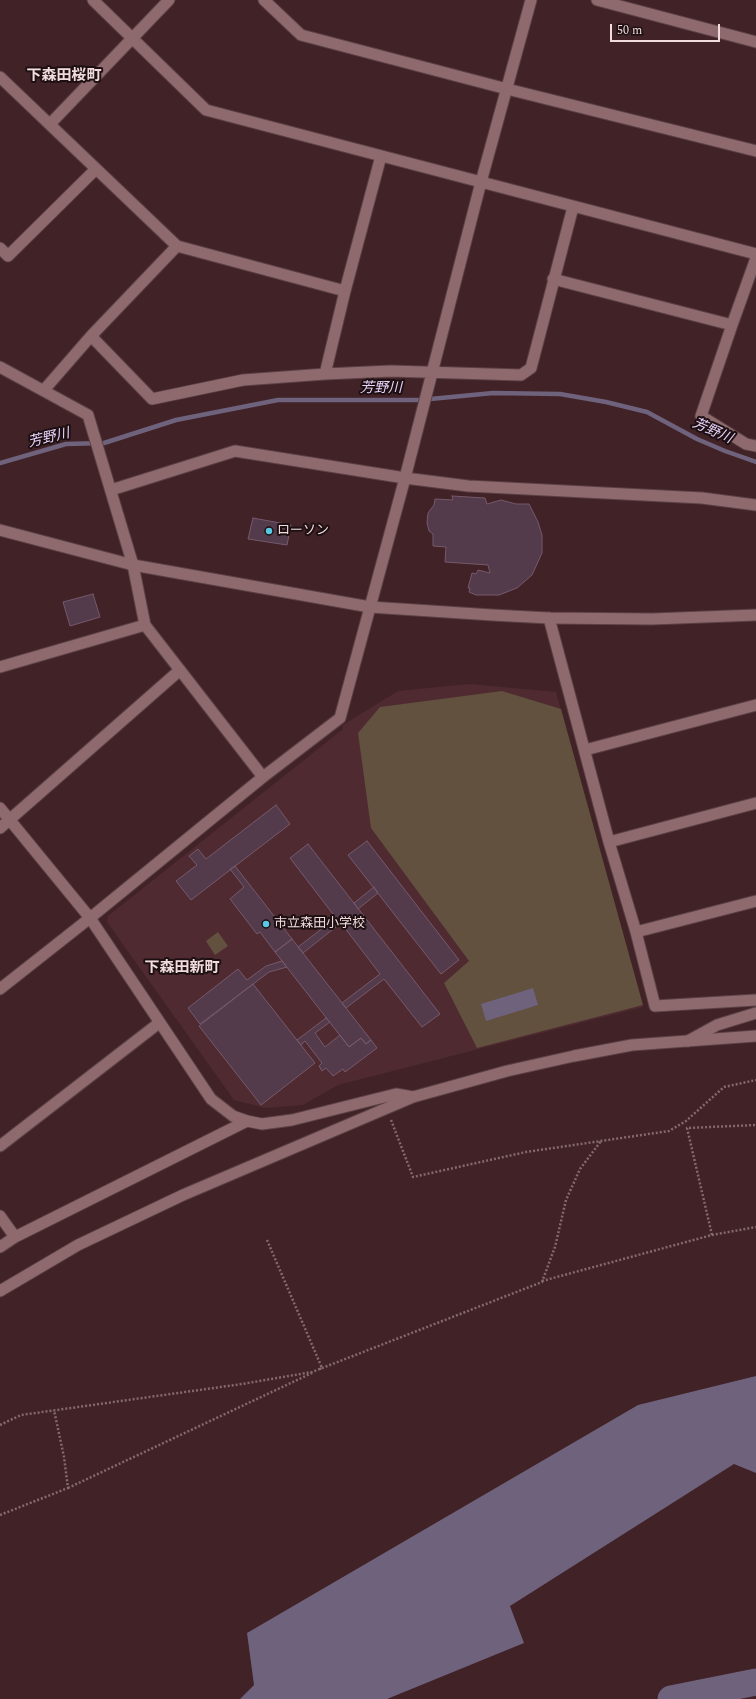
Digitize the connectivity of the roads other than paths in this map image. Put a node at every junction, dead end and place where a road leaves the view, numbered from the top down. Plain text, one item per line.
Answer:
1 (93, 0) edge
2 (169, 0) edge
3 (264, 0) edge
4 (531, 0) edge
5 (597, 0) edge
6 (132, 38) junction
7 (756, 42) edge
8 (0, 77) edge
9 (507, 89) junction
10 (50, 124) junction
11 (756, 151) edge
12 (381, 156) junction
13 (96, 169) junction
14 (481, 182) junction
15 (573, 207) junction
16 (177, 246) junction
17 (0, 248) edge
18 (756, 254) edge
19 (756, 258) edge
20 (553, 279) junction
21 (345, 291) junction
22 (732, 325) junction
23 (91, 336) junction
24 (0, 367) edge
25 (432, 372) junction
26 (325, 374) junction
27 (44, 390) junction
28 (756, 446) edge
29 (405, 478) junction
30 (111, 490) junction
31 (756, 505) edge
32 (0, 530) edge
33 (133, 565) junction
34 (370, 607) junction
35 (756, 615) edge
36 (549, 618) junction
37 (145, 625) junction
38 (0, 667) edge
39 (180, 670) junction
40 (756, 705) edge
41 (585, 750) junction
42 (263, 777) junction
43 (756, 803) edge
44 (0, 808) edge
45 (10, 821) junction
46 (0, 828) edge
47 (609, 842) junction
48 (756, 901) edge
49 (90, 918) junction
50 (636, 932) junction
51 (0, 989) edge
52 (756, 1000) edge
53 (756, 1014) edge
54 (159, 1022) junction
55 (756, 1036) edge
56 (688, 1041) junction
57 (414, 1097) junction
58 (247, 1121) junction
59 (0, 1146) edge
60 (0, 1216) edge
61 (15, 1237) junction
62 (0, 1247) edge
63 (0, 1291) edge

1 - 6 street
2 - 6 street
3 - 9 street
4 - 9 street
5 - 7 street
6 - 10 street
6 - 12 street
8 - 10 street
9 - 11 street
9 - 14 street
10 - 13 street
12 - 14 street
12 - 21 street
13 - 16 street
13 - 17 street
14 - 15 street
14 - 25 street
15 - 18 street
15 - 20 street
16 - 21 street
16 - 23 street
19 - 22 street
20 - 22 street
20 - 25 street
21 - 26 street
22 - 28 street
23 - 26 street
23 - 27 street
24 - 27 street
25 - 26 street
25 - 29 street
27 - 30 street
29 - 30 street
29 - 31 street
29 - 34 street
30 - 33 street
32 - 33 street
33 - 34 street
33 - 37 street
34 - 36 street
34 - 42 street
35 - 36 street
36 - 41 street
37 - 38 street
37 - 39 street
39 - 42 street
39 - 45 street
40 - 41 street
41 - 47 street
42 - 49 street
43 - 47 street
44 - 45 street
45 - 46 street
45 - 49 street
47 - 50 street
48 - 50 street
49 - 51 street
49 - 54 street
50 - 52 street
53 - 56 street
54 - 58 street
54 - 59 street
55 - 56 street
56 - 57 street
57 - 58 street
57 - 63 street
58 - 61 street
60 - 61 street
61 - 62 street

